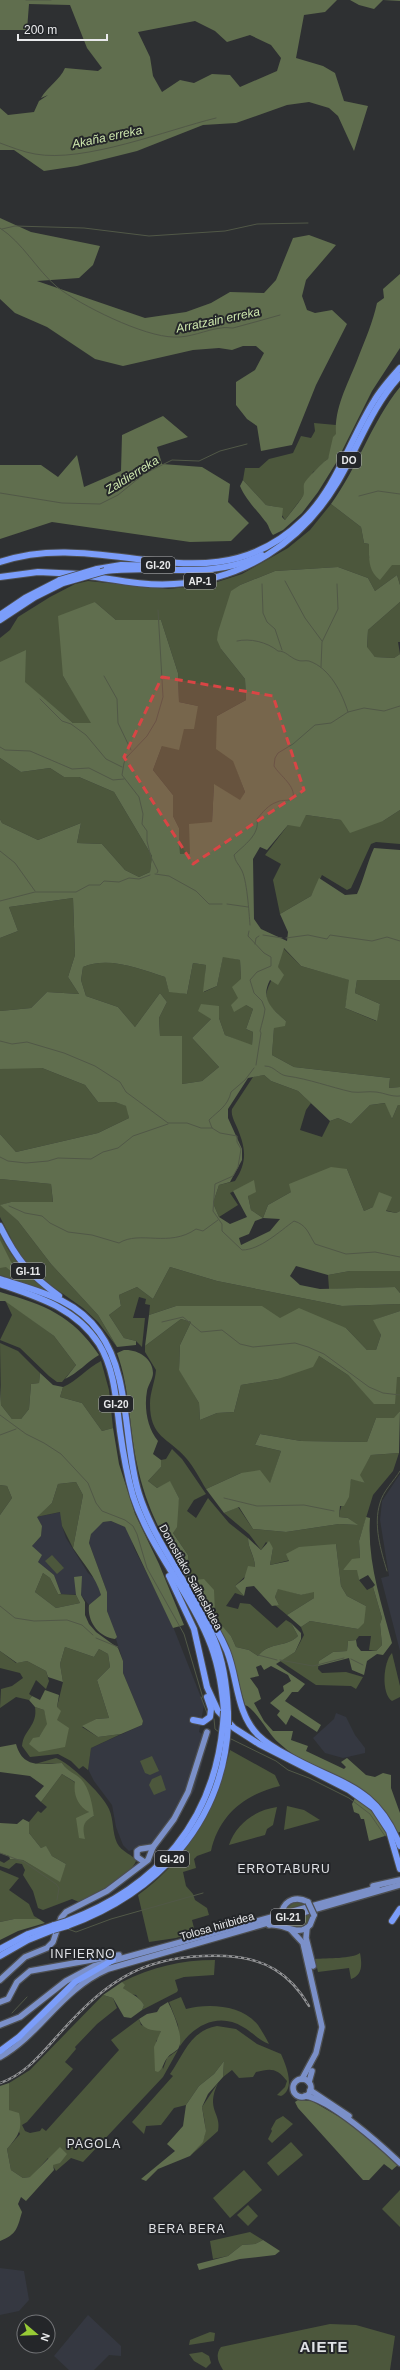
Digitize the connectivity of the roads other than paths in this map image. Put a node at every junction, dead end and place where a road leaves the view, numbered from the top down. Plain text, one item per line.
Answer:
1 (400, 368) edge
2 (400, 376) edge
3 (291, 539) junction
4 (0, 562) edge
5 (218, 563) junction
6 (0, 577) edge
7 (62, 582) junction
8 (0, 615) edge
9 (0, 620) edge
10 (0, 1226) edge
11 (0, 1279) edge
12 (0, 1286) edge
13 (31, 1295) joint
14 (70, 1304) junction
15 (156, 1548) junction
16 (176, 1571) junction
17 (202, 1662) junction
18 (226, 1712) junction
19 (193, 1720) dead end
20 (207, 1732) dead end
21 (387, 1824) junction
22 (153, 1846) junction
23 (400, 1846) edge
24 (146, 1848) junction
25 (150, 1854) junction
26 (400, 1857) edge
27 (140, 1860) junction
28 (400, 1870) edge
29 (400, 1883) edge
30 (306, 1901) junction
31 (400, 1908) edge
32 (282, 1909) junction
33 (313, 1916) junction
34 (392, 1920) dead end
35 (287, 1927) junction
36 (54, 1928) junction
37 (307, 1928) junction
38 (33, 1932) junction
39 (0, 1944) edge
40 (176, 1946) junction
41 (0, 1949) edge
42 (130, 1955) junction
43 (0, 1956) edge
44 (98, 1958) junction
45 (87, 1960) junction
46 (114, 1963) junction
47 (96, 1966) junction
48 (0, 1980) edge
49 (0, 2002) edge
50 (0, 2025) edge
51 (0, 2051) edge
52 (0, 2057) edge
53 (302, 2079) junction
54 (309, 2082) junction
55 (310, 2090) junction
56 (305, 2096) junction
57 (400, 2158) edge
58 (400, 2163) edge

1 - 5 highway, AP-1
2 - 3 highway, DO
3 - 6 highway, AP-1
3 - 7 highway, GI-20, bridge
4 - 5 highway, AP-1
5 - 7 highway, GI-20, bridge
7 - 8 highway, GI-20
7 - 9 highway, GI-20
10 - 14 highway, GI-11
11 - 14 highway, Donostiako Saihesbidea / GI-20
12 - 13 highway, GI-11
13 - 15 highway, Donostiako Saihesbidea / GI-20
14 - 16 highway, Donostiako Saihesbidea / GI-20
15 - 17 highway
15 - 18 highway, Donostiako Saihesbidea / GI-20
16 - 18 highway, Donostiako Saihesbidea / GI-20
16 - 21 highway
17 - 19 highway
17 - 21 highway
18 - 36 highway, Donostiako Saihesbidea / GI-20, bridge
20 - 22 main road
21 - 23 highway
21 - 26 highway
21 - 28 highway
22 - 24 main road
22 - 25 main road
24 - 25 main road
24 - 27 main road
25 - 27 main road
27 - 48 main road
29 - 30 main road
29 - 33 main road
29 - 40 main road, Tolosa hiribidea / GI-21
30 - 32 main road
30 - 33 main road, bridge
31 - 34 highway
32 - 35 main road, bridge
32 - 40 main road
33 - 37 main road
35 - 37 main road
35 - 40 main road
35 - 53 main road
36 - 38 highway, Donostiako Saihesbidea / GI-20
36 - 43 highway, Donostiako Saihesbidea / GI-20
37 - 54 main road
38 - 39 highway
38 - 41 highway, Donostiako Saihesbidea / GI-20
40 - 42 main road, Tolosa hiribidea / GI-21
40 - 46 main road, Tolosa hiribidea / GI-21
42 - 44 main road
42 - 46 main road, Tolosa hiribidea / GI-21
44 - 45 main road
44 - 47 main road
45 - 47 main road
45 - 49 main road
46 - 47 highway
46 - 52 main road, Tolosa hiribidea / GI-21
47 - 50 main road
47 - 51 highway
53 - 54 main road
53 - 56 main road
54 - 55 main road
55 - 56 main road
55 - 57 main road
56 - 58 main road

